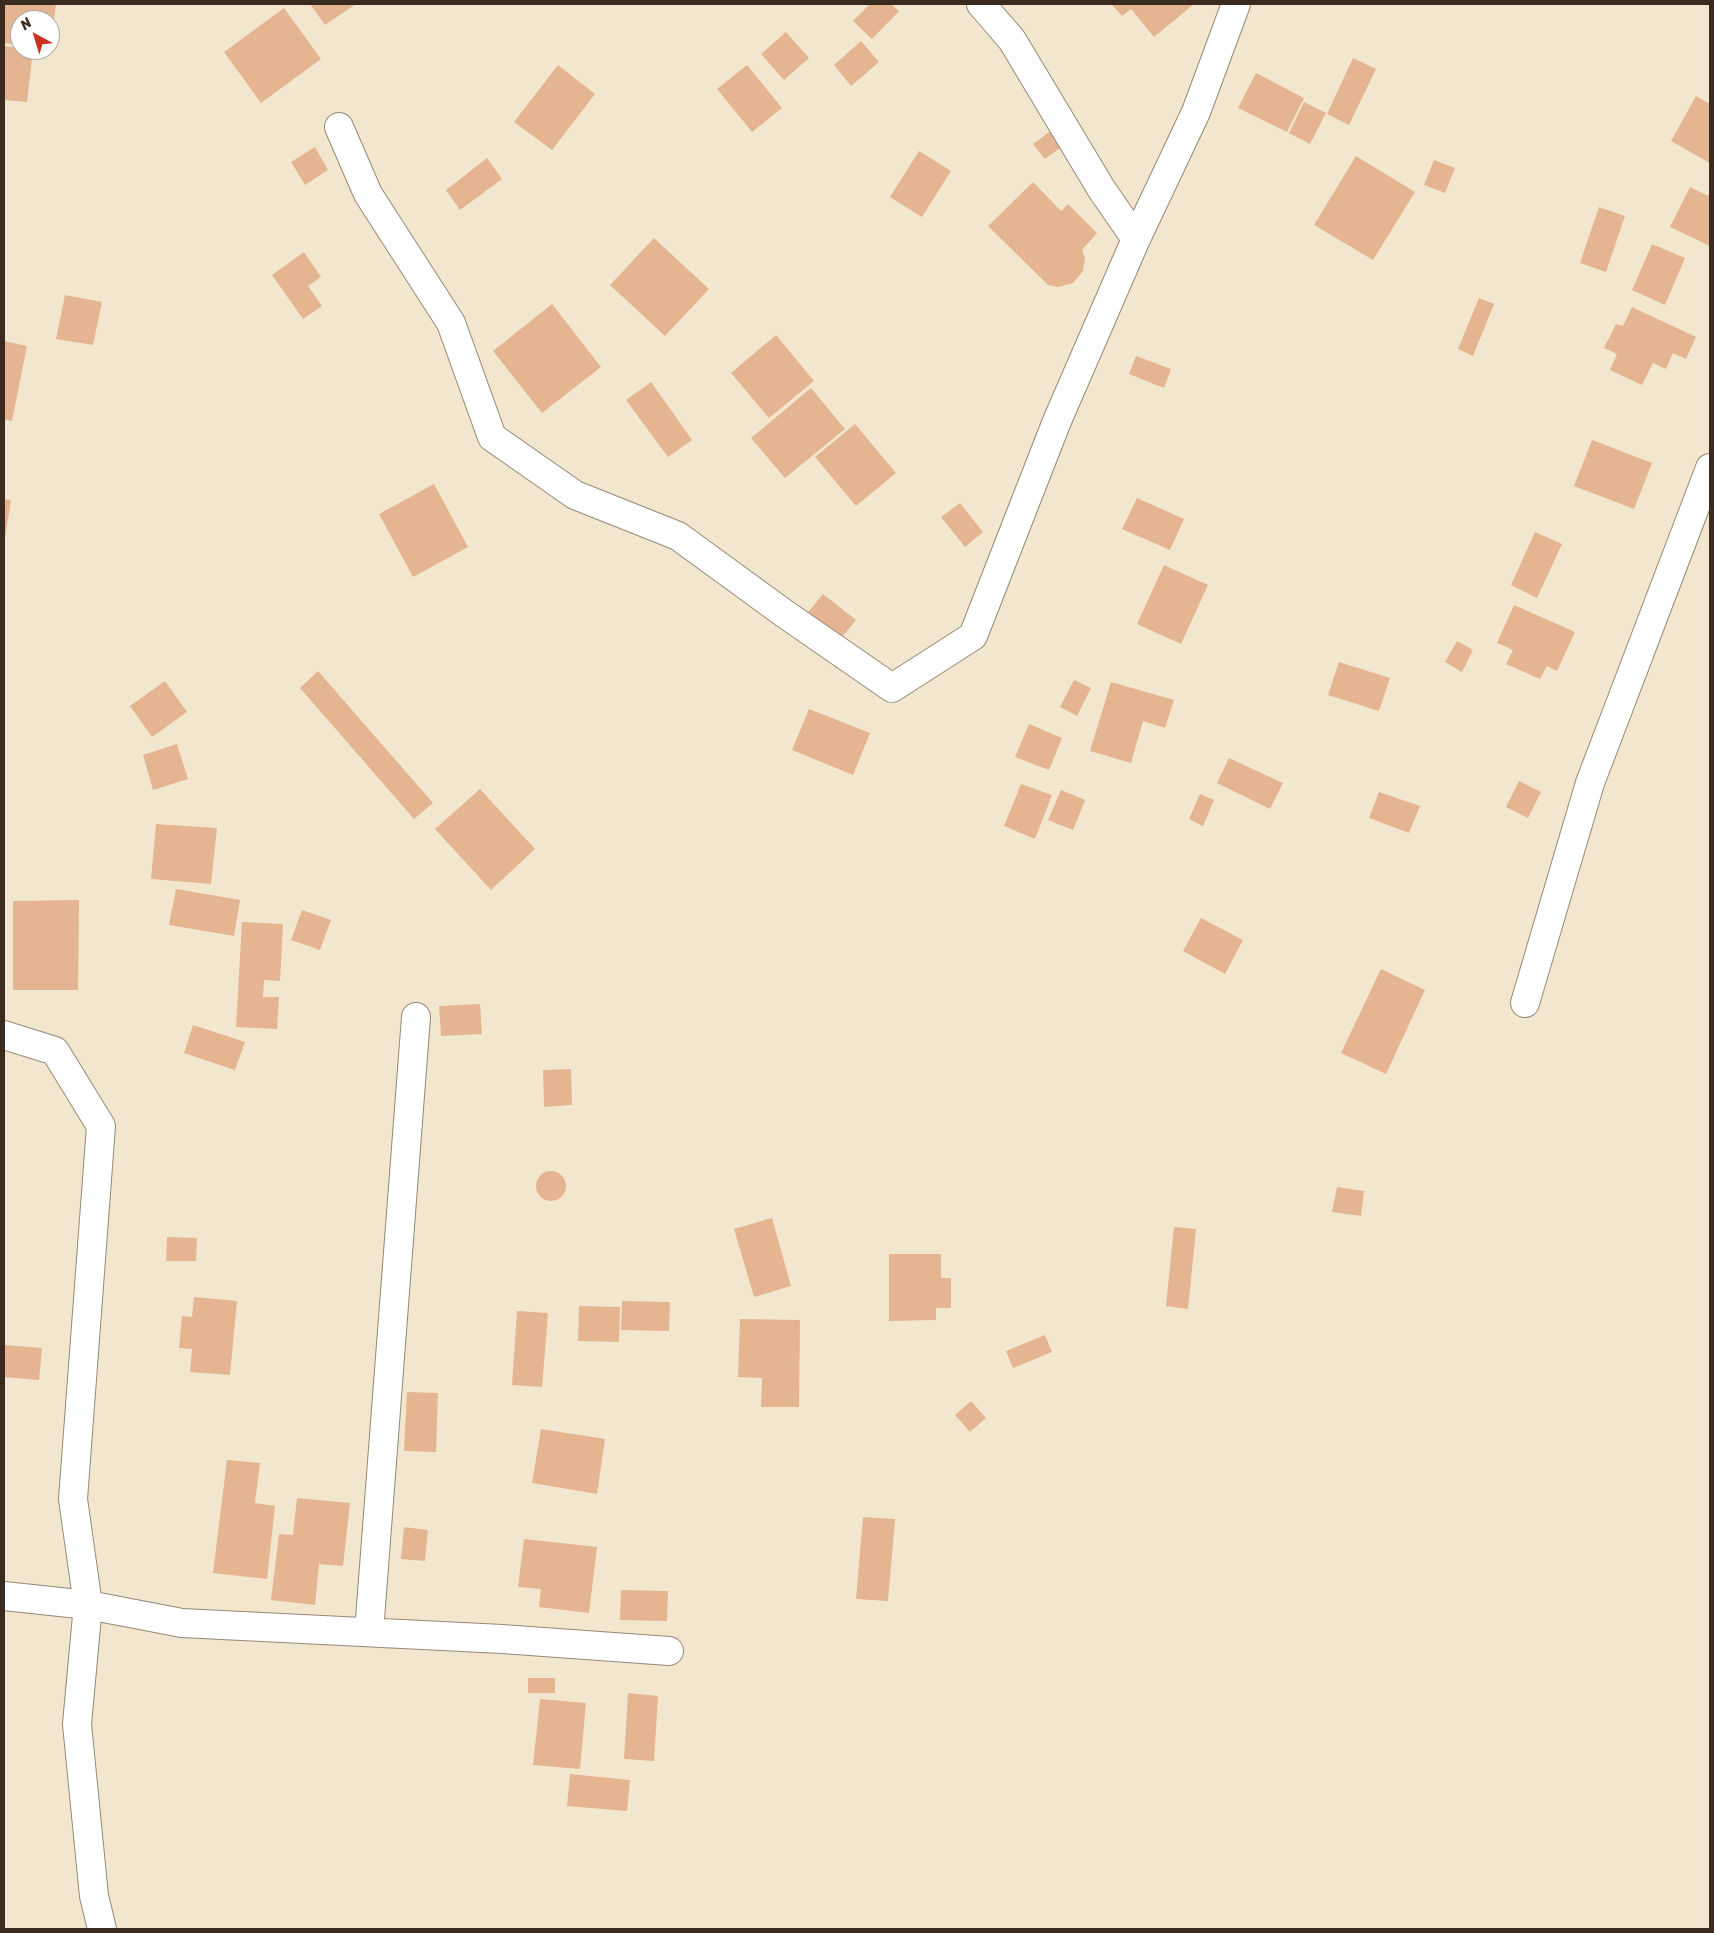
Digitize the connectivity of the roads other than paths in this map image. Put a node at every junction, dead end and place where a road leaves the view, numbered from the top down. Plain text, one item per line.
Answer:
1 (981, 4) edge
2 (1236, 4) edge
3 (339, 127) dead end
4 (1136, 239) junction
5 (1710, 468) edge
6 (1525, 1003) dead end
7 (416, 1018) dead end
8 (4, 1035) edge
9 (4, 1596) edge
10 (88, 1605) junction
11 (370, 1632) junction
12 (669, 1651) dead end
13 (102, 1929) edge

1 - 4 street
2 - 4 street
3 - 4 street
5 - 6 street
7 - 11 street
8 - 10 street
9 - 10 street
10 - 11 street
10 - 13 street
11 - 12 street

